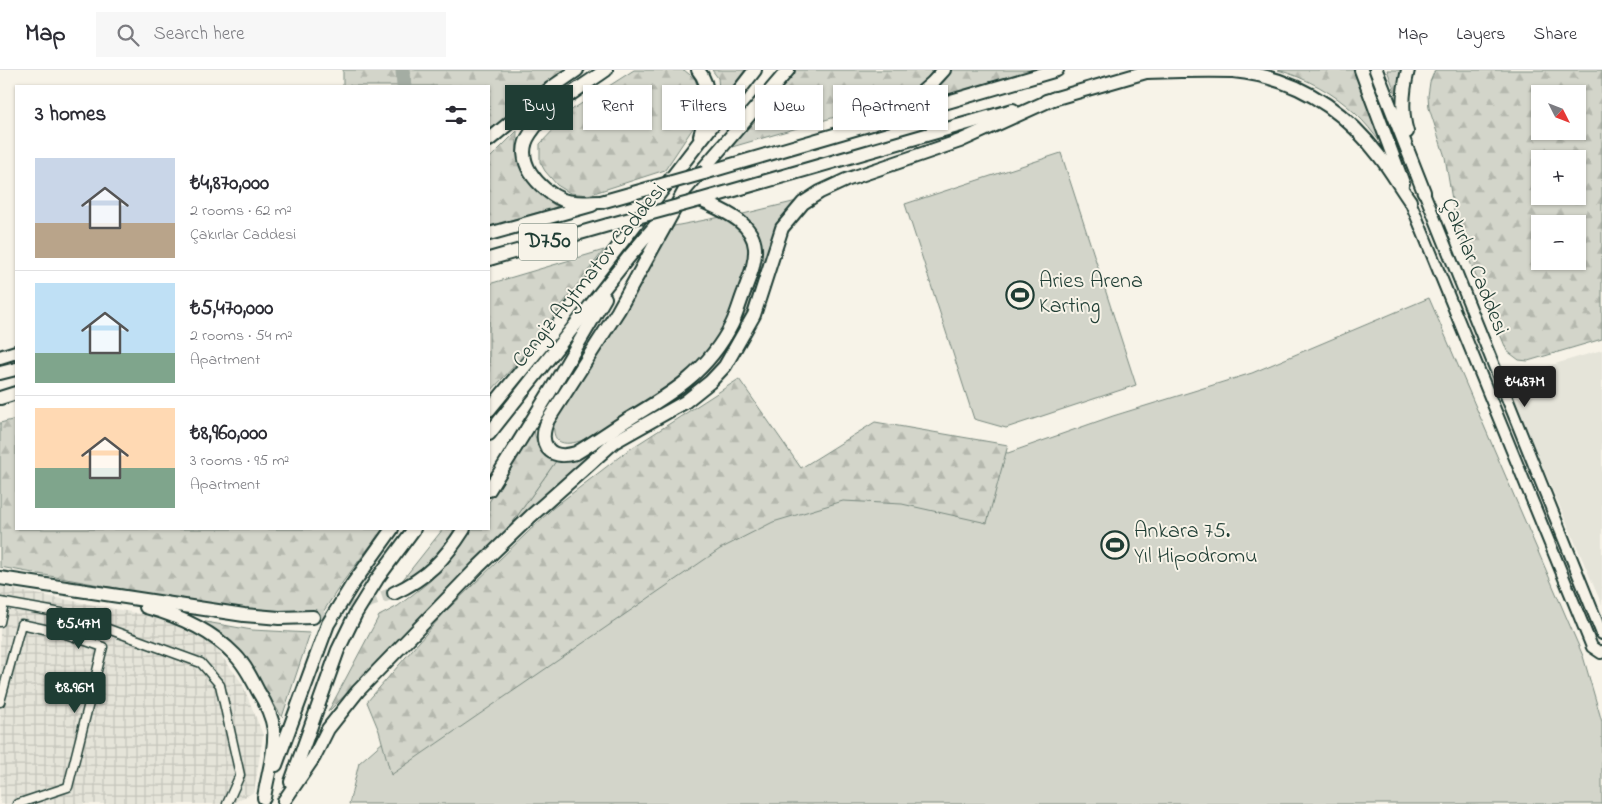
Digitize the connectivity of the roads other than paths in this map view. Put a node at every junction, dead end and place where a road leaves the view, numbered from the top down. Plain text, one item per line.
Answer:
1 (577, 70) edge
2 (606, 70) edge
3 (698, 70) edge
4 (755, 70) edge
5 (781, 70) edge
6 (788, 70) edge
7 (944, 70) edge
8 (1057, 70) edge
9 (1361, 70) edge
10 (1376, 70) edge
11 (1408, 70) edge
12 (1149, 71) edge
13 (930, 85) edge
14 (1055, 98) junction
15 (948, 101) edge
16 (850, 130) edge
17 (490, 139) edge
18 (699, 141) junction
19 (685, 190) junction
20 (1424, 192) junction
21 (700, 200) junction
22 (1410, 201) junction
23 (602, 202) junction
24 (490, 234) edge
25 (515, 252) junction
26 (628, 258) junction
27 (490, 259) edge
28 (490, 264) edge
29 (1454, 266) junction
30 (1439, 272) junction
31 (543, 344) junction
32 (15, 352) edge
33 (0, 357) edge
34 (15, 369) edge
35 (0, 373) edge
36 (15, 393) edge
37 (490, 397) edge
38 (0, 398) edge
39 (490, 409) edge
40 (490, 433) edge
41 (490, 488) edge
42 (391, 530) edge
43 (413, 530) edge
44 (463, 530) edge
45 (0, 578) edge
46 (90, 592) junction
47 (394, 593) tunnel mouth
48 (2, 603) edge
49 (67, 614) junction
50 (313, 616) tunnel mouth
51 (0, 622) edge
52 (63, 633) junction
53 (1602, 634) edge
54 (1602, 653) edge
55 (0, 702) edge
56 (17, 804) edge
57 (227, 804) edge

1 - 17 highway
2 - 23 highway
3 - 18 highway
4 - 18 highway, Cengiz Aytmatov Caddesi
5 - 19 highway
6 - 19 highway
7 - 13 highway
8 - 15 highway, D750
9 - 22 highway
10 - 20 highway
11 - 20 highway
12 - 14 highway, D750
12 - 22 highway
14 - 21 highway, D750
14 - 43 highway
16 - 23 highway, D750, bridge
18 - 31 highway, Cengiz Aytmatov Caddesi
19 - 21 highway
19 - 26 highway, Cengiz Aytmatov Caddesi
20 - 29 main road, Çakırlar Caddesi
21 - 25 highway, D750, bridge
22 - 30 main road, Çakırlar Caddesi
23 - 24 highway, D750
25 - 27 highway, D750
25 - 28 highway
26 - 40 highway, Cengiz Aytmatov Caddesi
26 - 41 highway
29 - 30 main road
29 - 53 main road, Çakırlar Caddesi
30 - 54 main road, Çakırlar Caddesi
31 - 37 highway
31 - 39 highway, Cengiz Aytmatov Caddesi
32 - 33 highway
34 - 35 highway
36 - 38 highway
42 - 46 highway
44 - 47 highway
45 - 46 highway
46 - 50 highway
48 - 49 street
48 - 51 street
49 - 52 street
49 - 57 street
52 - 55 street
52 - 56 street

